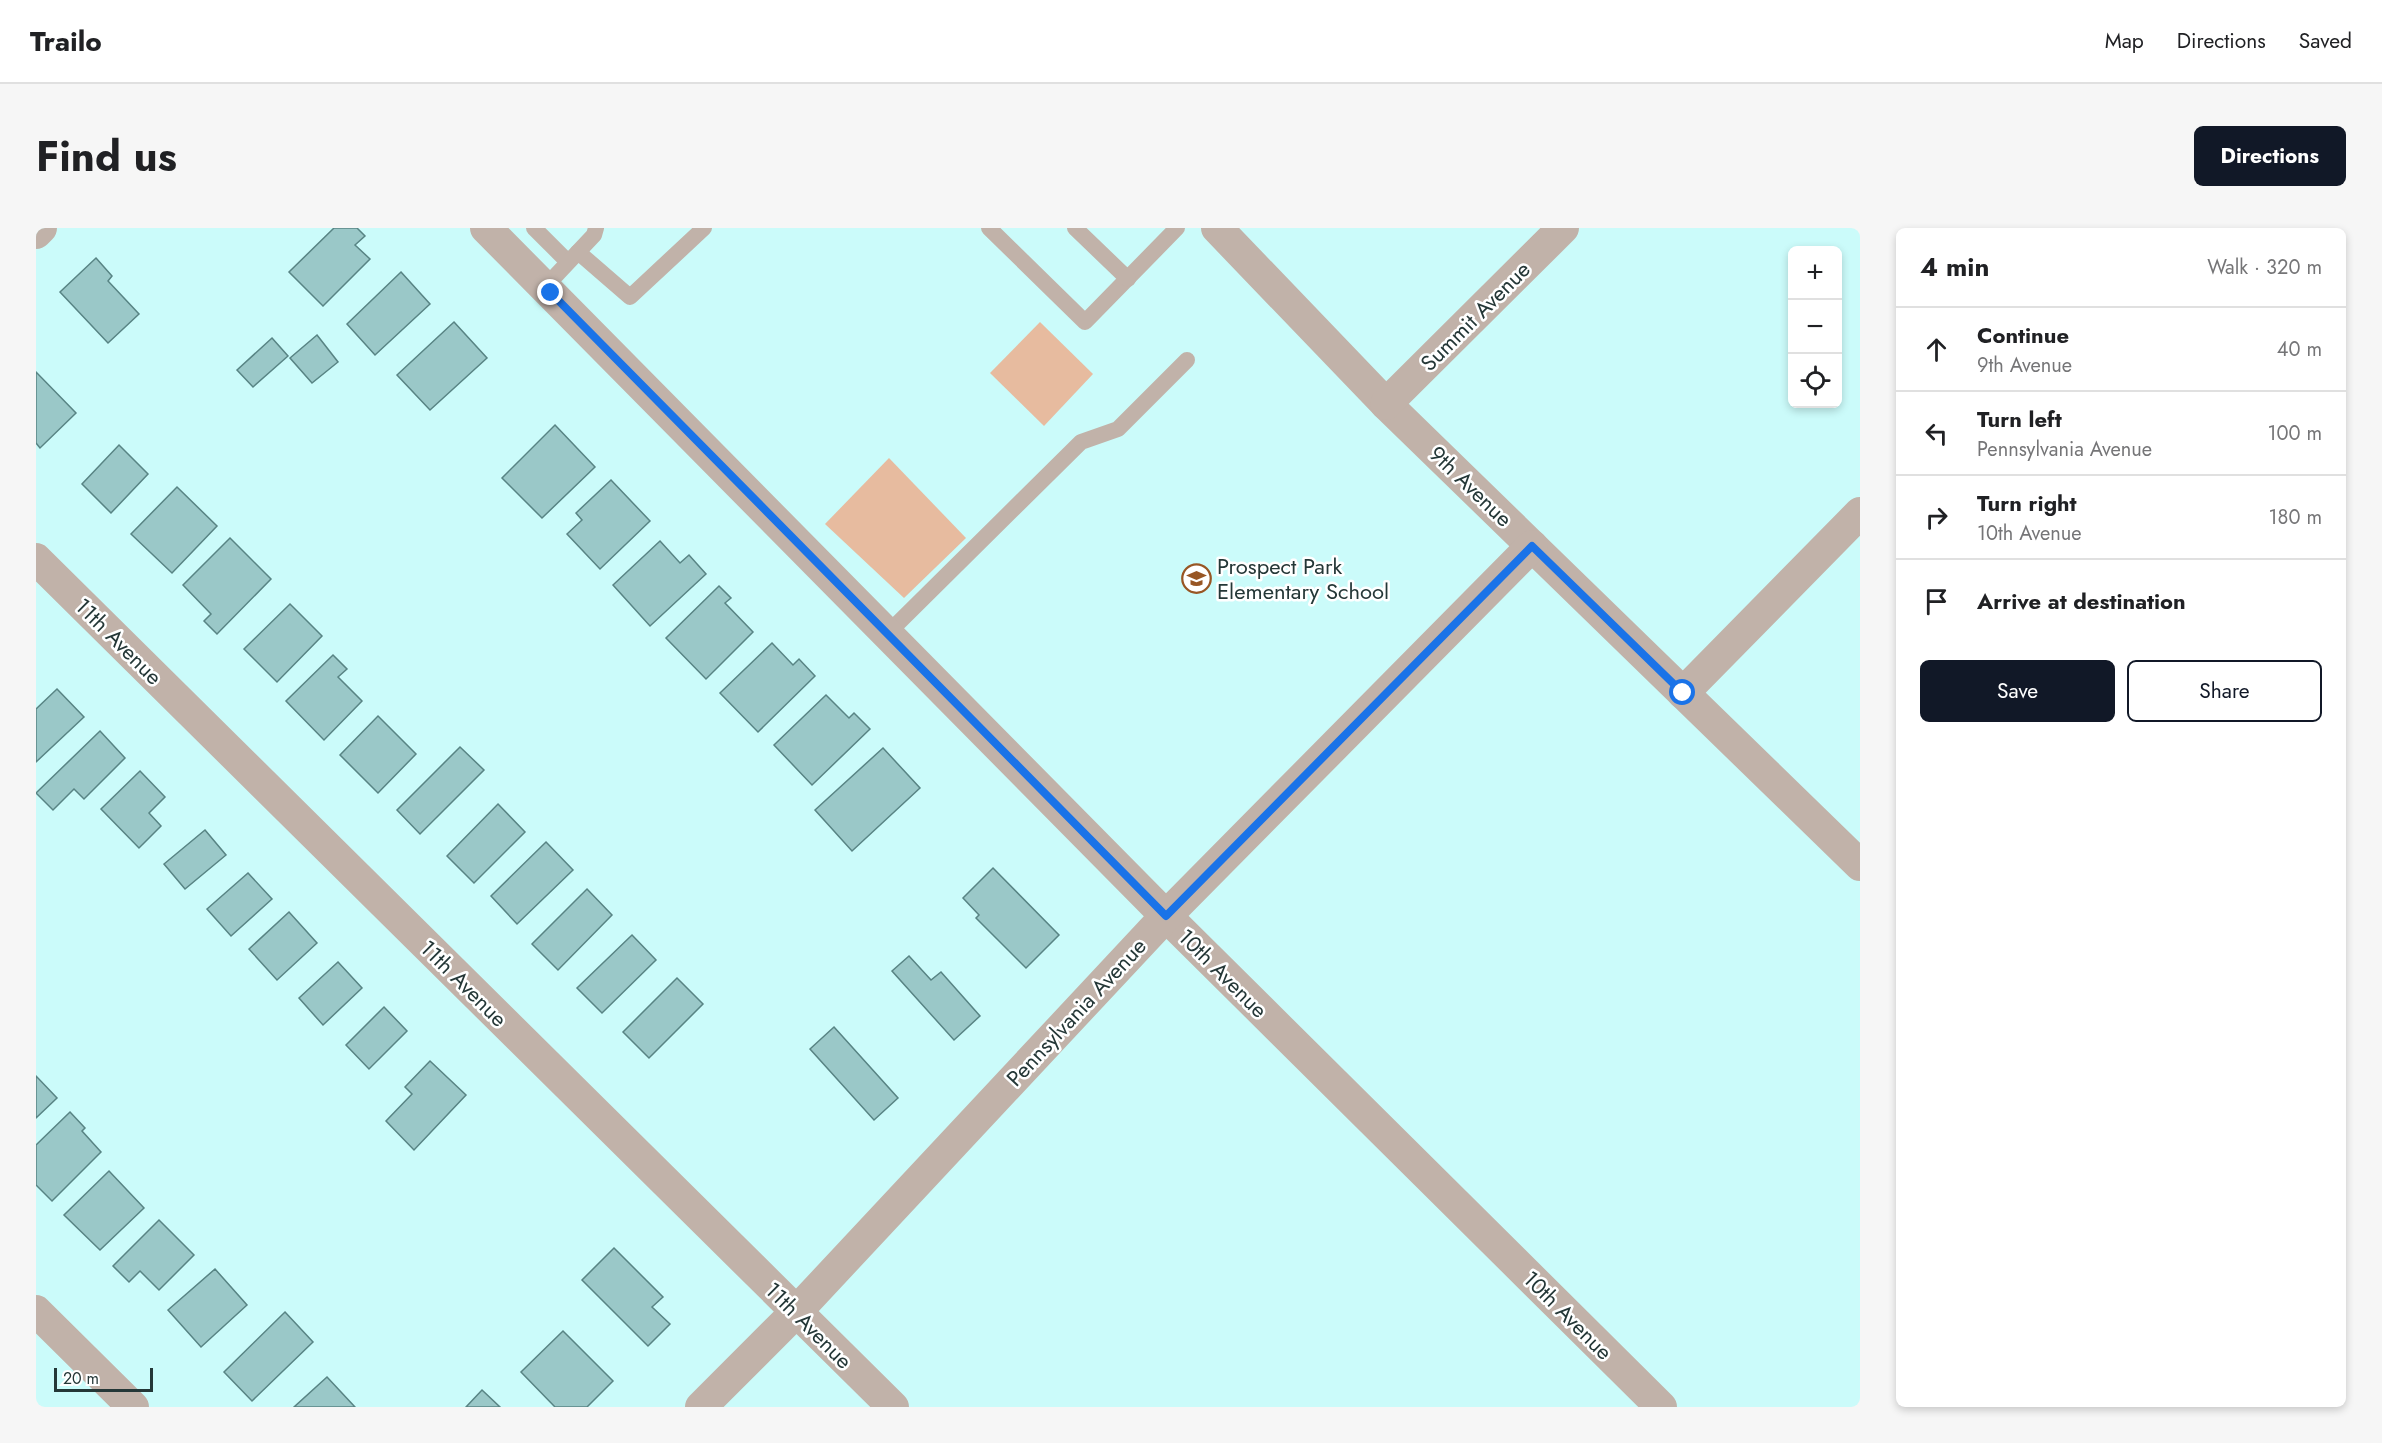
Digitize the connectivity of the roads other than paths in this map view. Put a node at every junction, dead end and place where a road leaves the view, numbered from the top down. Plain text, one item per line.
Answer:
1 (41, 228) edge
2 (486, 228) edge
3 (534, 228) edge
4 (596, 228) edge
5 (704, 228) edge
6 (989, 228) edge
7 (1075, 228) edge
8 (1177, 228) edge
9 (1217, 228) edge
10 (1563, 228) edge
11 (36, 233) edge
12 (573, 257) junction
13 (1128, 279) junction
14 (545, 288) junction
15 (1186, 360) dead end
16 (1386, 404) junction
17 (1860, 513) edge
18 (1532, 546) junction
19 (36, 559) edge
20 (887, 634) junction
21 (1683, 693) junction
22 (1860, 865) edge
23 (1166, 916) junction
24 (36, 1311) edge
25 (796, 1312) junction
26 (133, 1407) edge
27 (701, 1407) edge
28 (892, 1407) edge
29 (1661, 1407) edge

1 - 11 street
2 - 14 street, 10th Avenue
3 - 12 lane
4 - 12 lane
5 - 12 lane
6 - 13 lane
7 - 13 lane
8 - 13 lane
9 - 16 street, 9th Avenue
10 - 16 street, Summit Avenue
12 - 14 lane
14 - 20 street, 10th Avenue
15 - 20 lane
16 - 18 street, 9th Avenue
17 - 21 street
18 - 21 street, 9th Avenue
18 - 23 street, Pennsylvania Avenue
19 - 25 street, 11th Avenue
20 - 23 street, 10th Avenue
21 - 22 street, 9th Avenue
23 - 25 street, Pennsylvania Avenue
23 - 29 street, 10th Avenue
24 - 26 street
25 - 27 street, Pennsylvania Avenue
25 - 28 street, 11th Avenue

